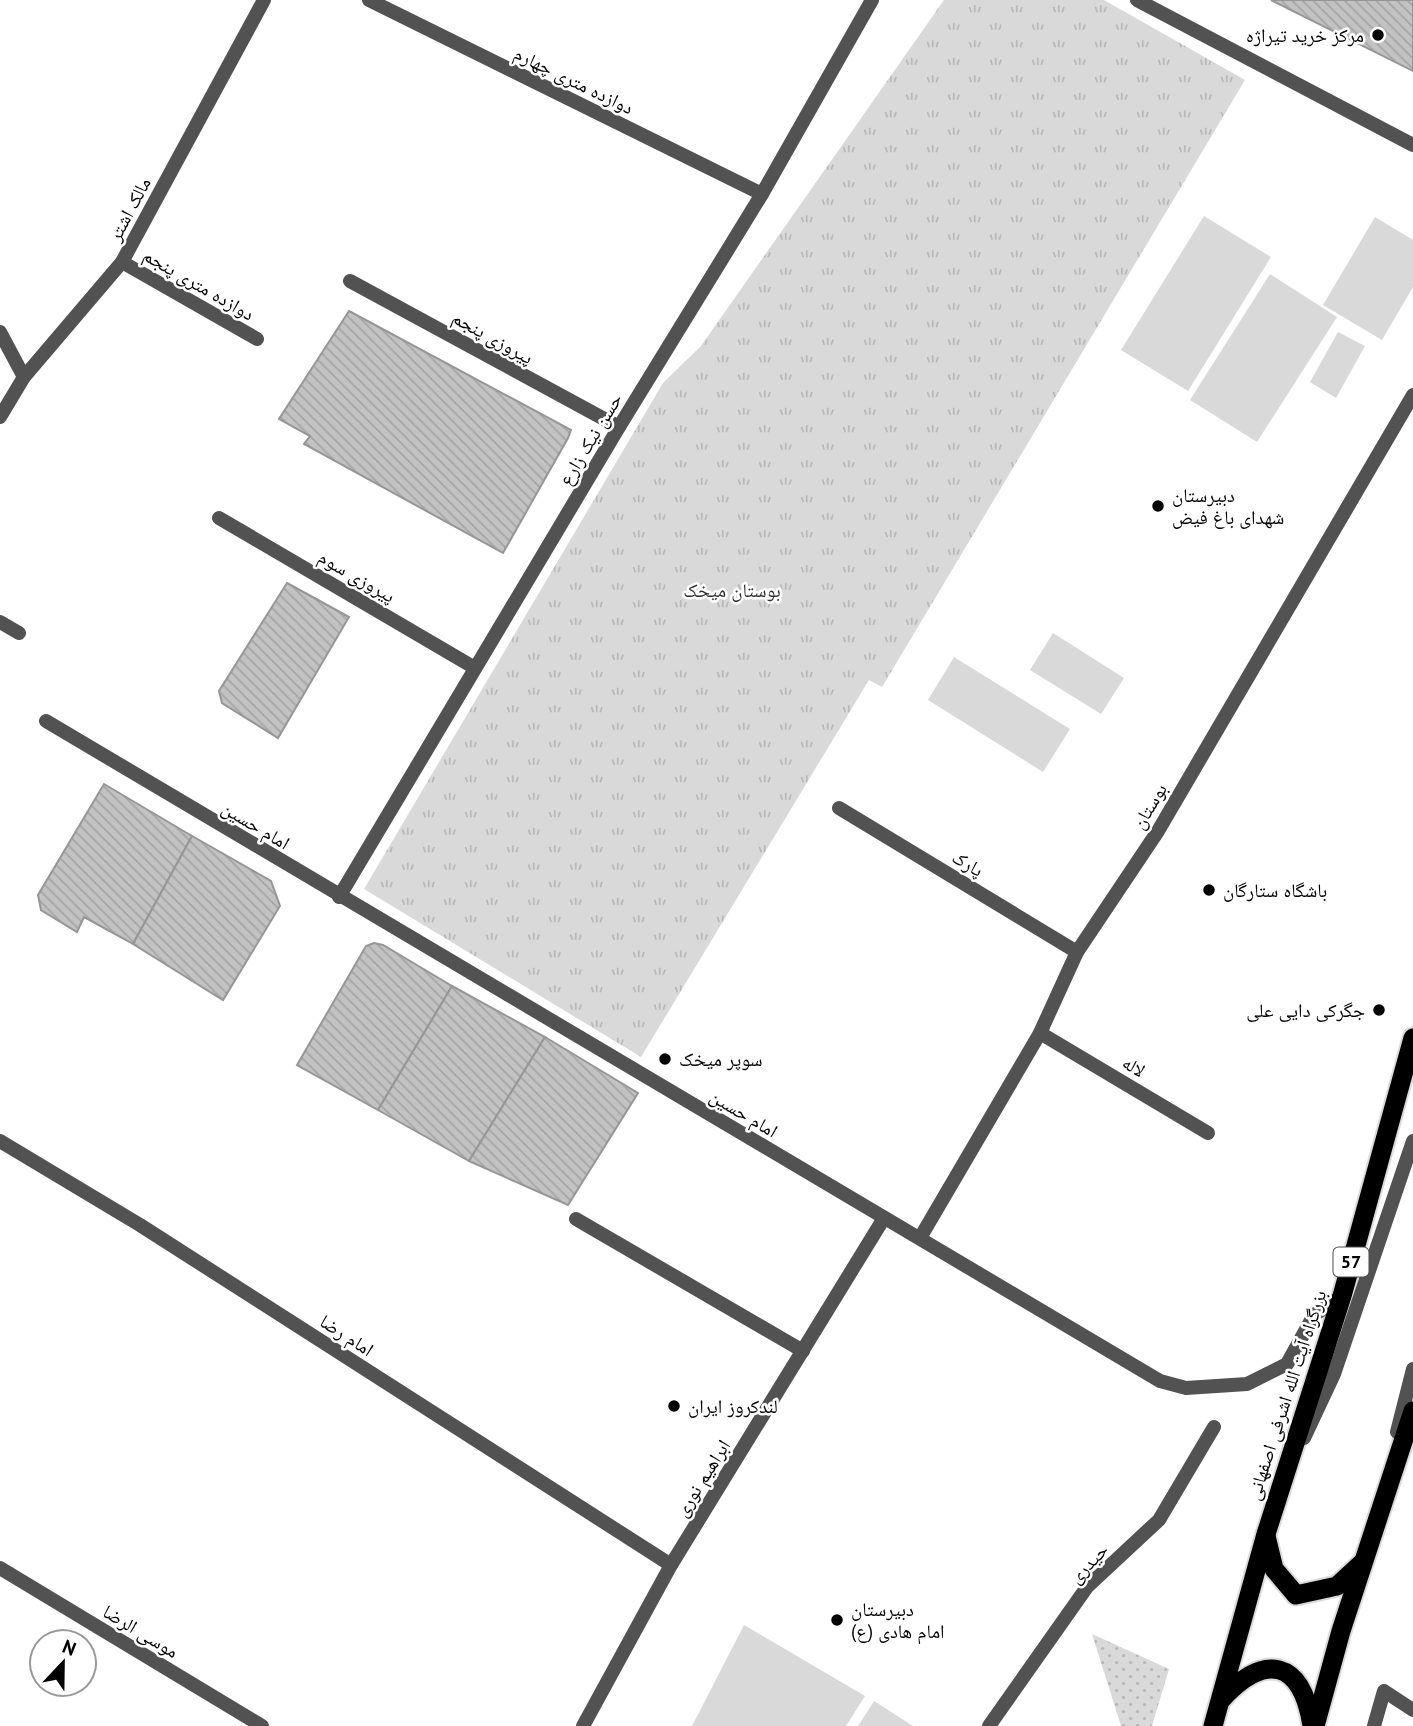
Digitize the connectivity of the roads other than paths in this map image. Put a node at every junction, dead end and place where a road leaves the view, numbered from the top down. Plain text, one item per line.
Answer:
1 (264, 0) edge
2 (369, 0) edge
3 (872, 0) edge
4 (1137, 0) edge
5 (1413, 145) edge
6 (762, 194) junction
7 (122, 262) junction
8 (350, 281) dead end
9 (0, 332) edge
10 (257, 339) dead end
11 (24, 377) junction
12 (1413, 395) edge
13 (0, 417) edge
14 (619, 427) junction
15 (219, 518) dead end
16 (0, 622) edge
17 (19, 633) dead end
18 (475, 668) junction
19 (46, 721) dead end
20 (839, 808) dead end
21 (340, 897) junction
22 (1077, 952) junction
23 (1040, 1033) junction
24 (1413, 1038) edge
25 (1208, 1133) dead end
26 (0, 1141) edge
27 (1413, 1141) edge
28 (884, 1218) junction
29 (576, 1219) dead end
30 (920, 1238) junction
31 (1342, 1296) junction
32 (803, 1351) junction
33 (1413, 1369) edge
34 (1413, 1412) edge
35 (1214, 1427) dead end
36 (1282, 1484) junction
37 (1266, 1534) junction
38 (1366, 1559) junction
39 (671, 1565) junction
40 (0, 1568) edge
41 (1220, 1700) junction
42 (1413, 1710) edge
43 (262, 1726) edge
44 (583, 1726) edge
45 (989, 1726) edge
46 (1213, 1726) edge
47 (1314, 1726) edge
48 (1374, 1726) edge

1 - 7 street, مالک اشتر
2 - 6 street, دوازده متری چهارم
3 - 6 street, حسن نیک زارع
4 - 5 street
6 - 14 street, حسن نیک زارع
7 - 10 street, دوازده متری پنجم
7 - 11 street, مالک اشتر
8 - 14 street, پیروزی پنجم
9 - 11 street
11 - 13 street, مالک اشتر
12 - 22 street, بوستان
14 - 18 street, حسن نیک زارع
15 - 18 street, پیروزی سوم
16 - 17 street
18 - 21 street, حسن نیک زارع
19 - 21 street, امام حسین
20 - 22 street, پارک
21 - 28 street, امام حسین
22 - 23 street, بوستان
23 - 25 street, لاله
23 - 30 street, بوستان
24 - 31 highway, بزرگراه آیت الله اشرفی اصفهانی / 57
26 - 39 street, امام رضا
27 - 36 street
28 - 30 street, امام حسین
28 - 32 street, ابراهیم نوری
29 - 32 street
30 - 31 street, امام حسین
31 - 36 highway, بزرگراه آیت الله اشرفی اصفهانی / 57
32 - 39 street, ابراهیم نوری
33 - 38 street
34 - 38 highway
35 - 45 street, حیدری
36 - 37 highway, بزرگراه آیت الله اشرفی اصفهانی / 57
37 - 38 highway
37 - 41 highway, بزرگراه آیت الله اشرفی اصفهانی / 57
38 - 47 highway
39 - 44 street, ابراهیم نوری
40 - 43 street, موسی الرضا
41 - 46 highway, بزرگراه آیت الله اشرفی اصفهانی / 57
41 - 47 highway
42 - 48 street

